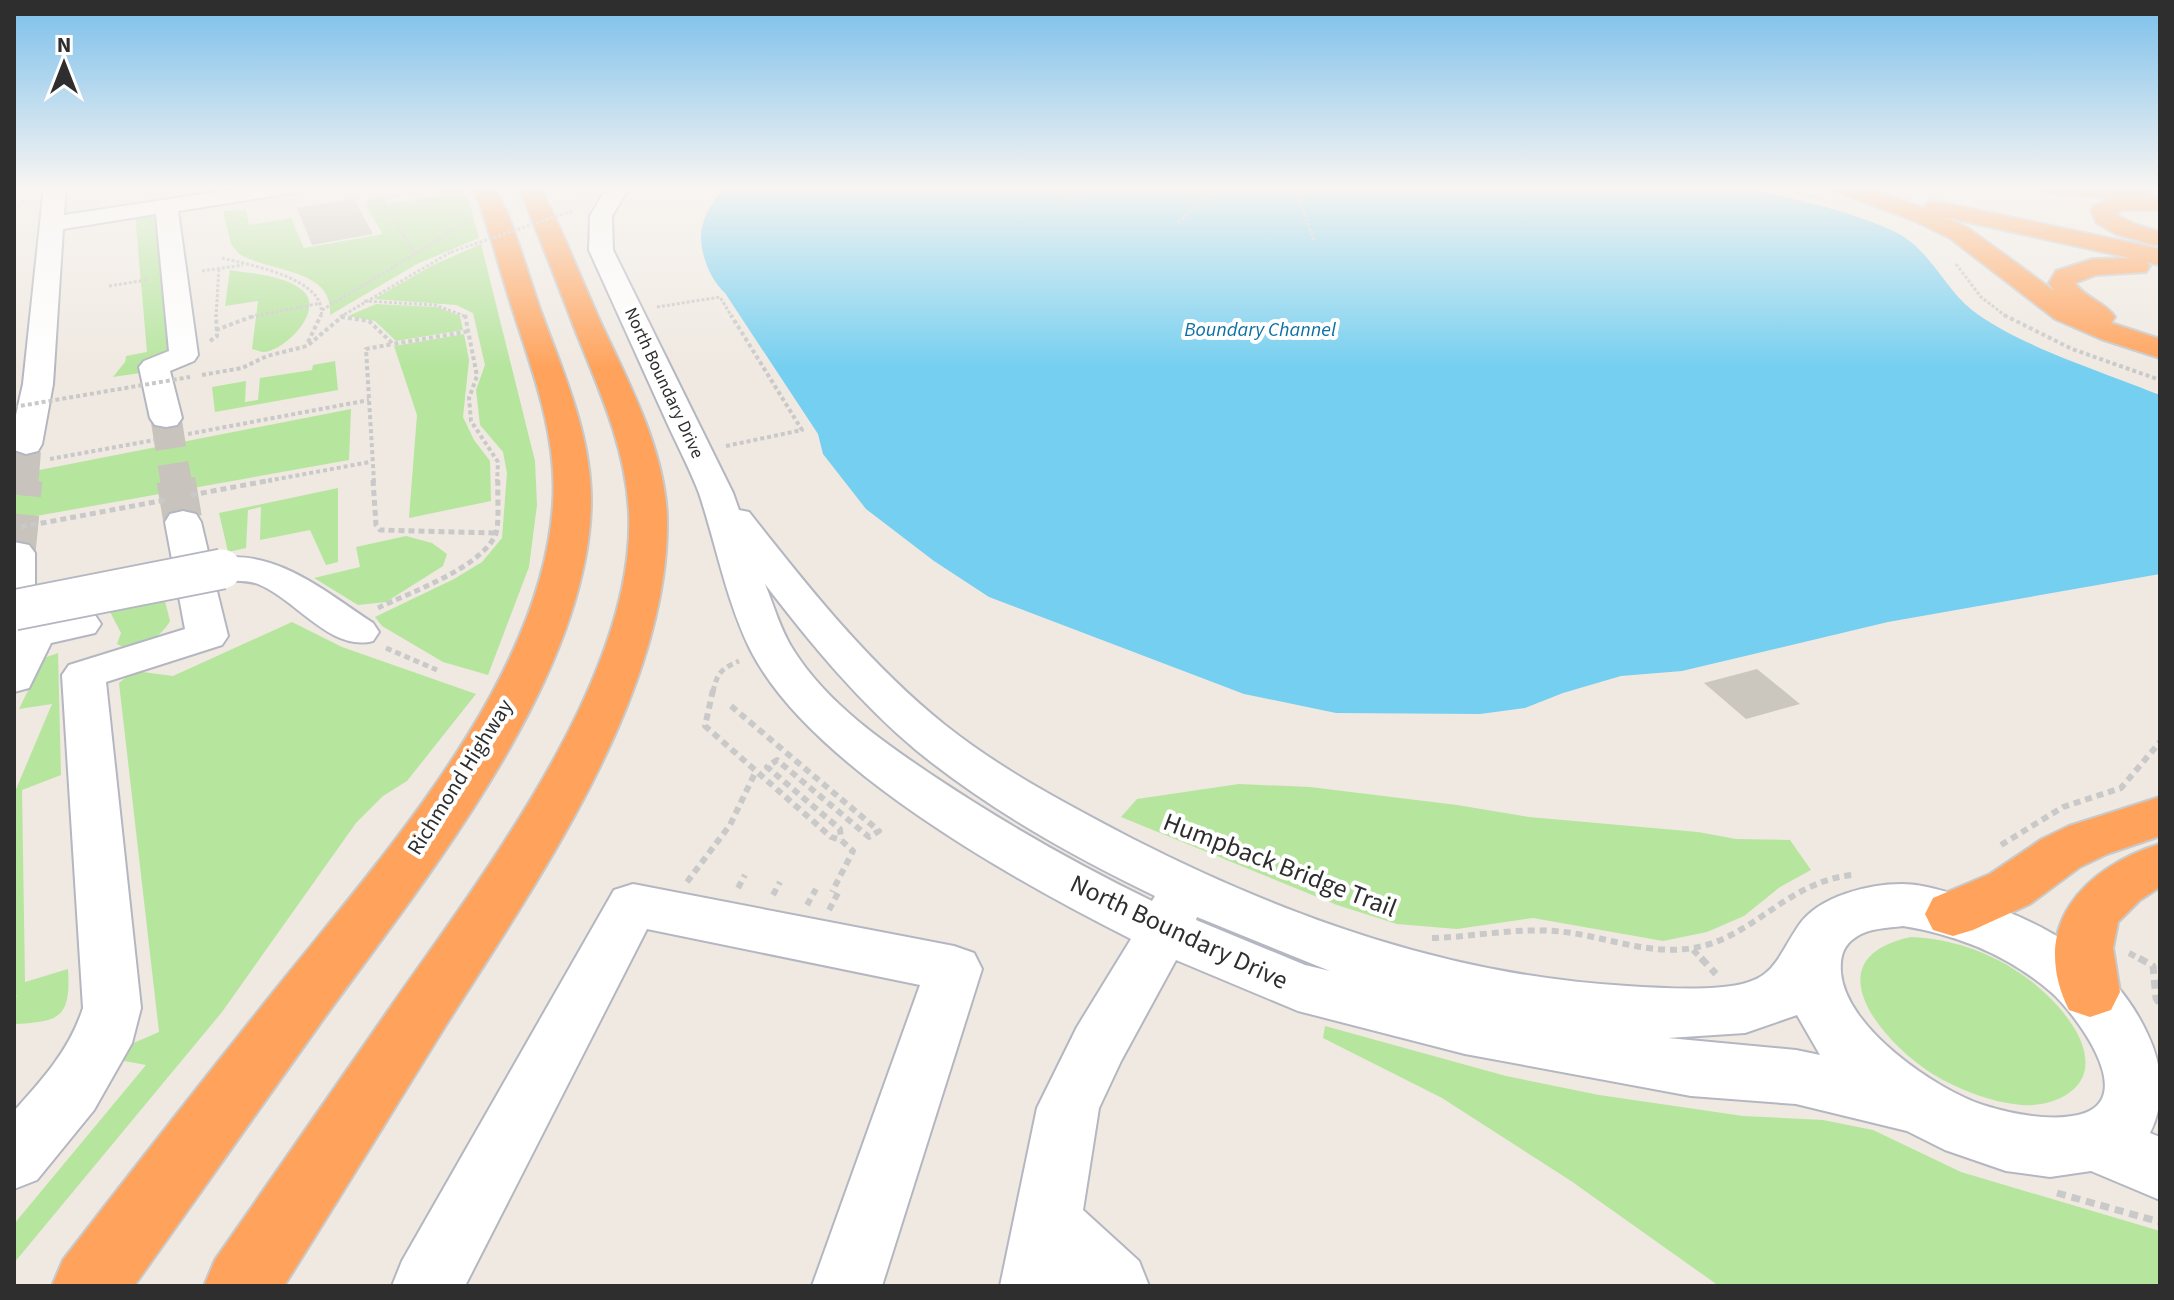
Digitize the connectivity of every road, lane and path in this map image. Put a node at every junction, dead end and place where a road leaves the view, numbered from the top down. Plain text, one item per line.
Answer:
1 (48, 247) edge
2 (171, 247) edge
3 (411, 247) edge
4 (428, 247) edge
5 (467, 247) edge
6 (506, 247) edge
7 (554, 247) edge
8 (601, 247) edge
9 (1977, 247) edge
10 (2109, 247) edge
11 (1948, 255) dead end
12 (417, 256) junction
13 (2160, 257) edge
14 (222, 258) dead end
15 (245, 265) junction
16 (2160, 268) edge
17 (201, 271) dead end
18 (147, 280) dead end
19 (109, 286) dead end
20 (364, 301) junction
21 (321, 303) junction
22 (653, 308) dead end
23 (322, 310) junction
24 (340, 317) junction
25 (216, 330) dead end
26 (470, 331) junction
27 (2160, 338) edge
28 (393, 344) junction
29 (307, 346) junction
30 (2160, 349) edge
31 (2160, 380) edge
32 (14, 407) edge
33 (166, 418) tunnel mouth
34 (26, 444) tunnel mouth
35 (727, 445) dead end
36 (183, 522) tunnel mouth
37 (496, 533) junction
38 (16, 553) dead end
39 (24, 623) edge
40 (81, 624) dead end
41 (350, 628) junction
42 (744, 659) dead end
43 (437, 670) dead end
44 (14, 678) edge
45 (731, 706) dead end
46 (2160, 742) edge
47 (756, 771) junction
48 (2160, 816) edge
49 (841, 840) junction
50 (1994, 851) dead end
51 (2160, 864) edge
52 (697, 866) dead end
53 (1860, 875) dead end
54 (832, 892) dead end
55 (1174, 909) junction
56 (1953, 914) junction
57 (1425, 937) dead end
58 (1692, 949) junction
59 (1813, 952) junction
60 (2107, 971) junction
61 (1722, 980) dead end
62 (2148, 1039) edge
63 (1919, 1105) junction
64 (2097, 1142) junction
65 (14, 1158) edge
66 (2160, 1169) edge
67 (1041, 1254) edge
68 (94, 1275) edge
69 (241, 1286) edge
70 (427, 1286) edge
71 (847, 1286) edge
72 (1114, 1286) edge

1 - 34 street
2 - 33 street
3 - 12 path
4 - 12 path
5 - 20 path, bridge
6 - 68 highway, Richmond Highway
7 - 69 highway
8 - 55 street, North Boundary Drive
9 - 30 highway
10 - 13 highway
11 - 31 path
12 - 23 path
14 - 15 path
15 - 17 path
15 - 21 path
16 - 27 highway
18 - 19 path
20 - 24 path
20 - 26 path
21 - 23 path
21 - 25 path
22 - 35 path
23 - 29 path
24 - 28 path
24 - 29 path
26 - 28 path
26 - 37 path
28 - 37 path
29 - 32 path, bridge
36 - 65 street
37 - 41 path
38 - 39 street
39 - 40 street
39 - 41 street, bridge
39 - 44 street
41 - 43 path
42 - 47 path
45 - 49 path
46 - 50 path
47 - 49 path
47 - 52 path
48 - 56 highway
49 - 54 path
51 - 60 highway
53 - 58 path
55 - 59 street, North Boundary Drive
55 - 63 street, North Boundary Drive
55 - 67 street
56 - 59 street, North Boundary Drive
56 - 60 street, North Boundary Drive
57 - 58 path
58 - 61 path
59 - 63 street
60 - 62 street, North Boundary Drive
60 - 62 path
62 - 64 street, North Boundary Drive
63 - 64 street
64 - 66 street
67 - 72 street
70 - 71 street

